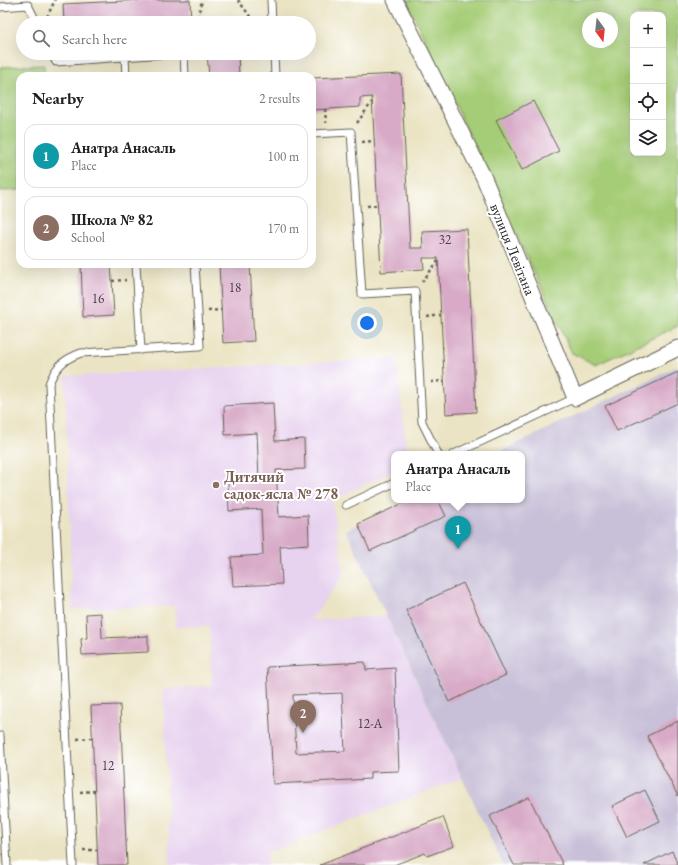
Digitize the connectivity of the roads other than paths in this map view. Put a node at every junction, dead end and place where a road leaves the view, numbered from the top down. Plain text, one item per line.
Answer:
1 (271, 0) edge
2 (395, 0) edge
3 (0, 7) edge
4 (34, 16) edge
5 (272, 16) edge
6 (55, 60) edge
7 (84, 60) edge
8 (125, 60) edge
9 (184, 60) edge
10 (274, 60) edge
11 (126, 72) edge
12 (185, 72) edge
13 (275, 72) edge
14 (316, 134) edge
15 (136, 268) edge
16 (195, 268) edge
17 (678, 348) edge
18 (141, 350) junction
19 (575, 398) junction
20 (436, 451) edge
21 (460, 451) edge
22 (391, 484) edge
23 (346, 505) dead end
24 (0, 736) edge
25 (7, 865) edge
26 (73, 865) edge

1 - 5 lane
2 - 19 street, вулиця Левітана
3 - 4 lane
6 - 7 lane
8 - 11 lane
9 - 12 lane
10 - 13 lane
14 - 20 lane
15 - 18 lane
16 - 18 lane
17 - 19 street
18 - 26 lane
19 - 21 lane
22 - 23 lane
24 - 25 lane

